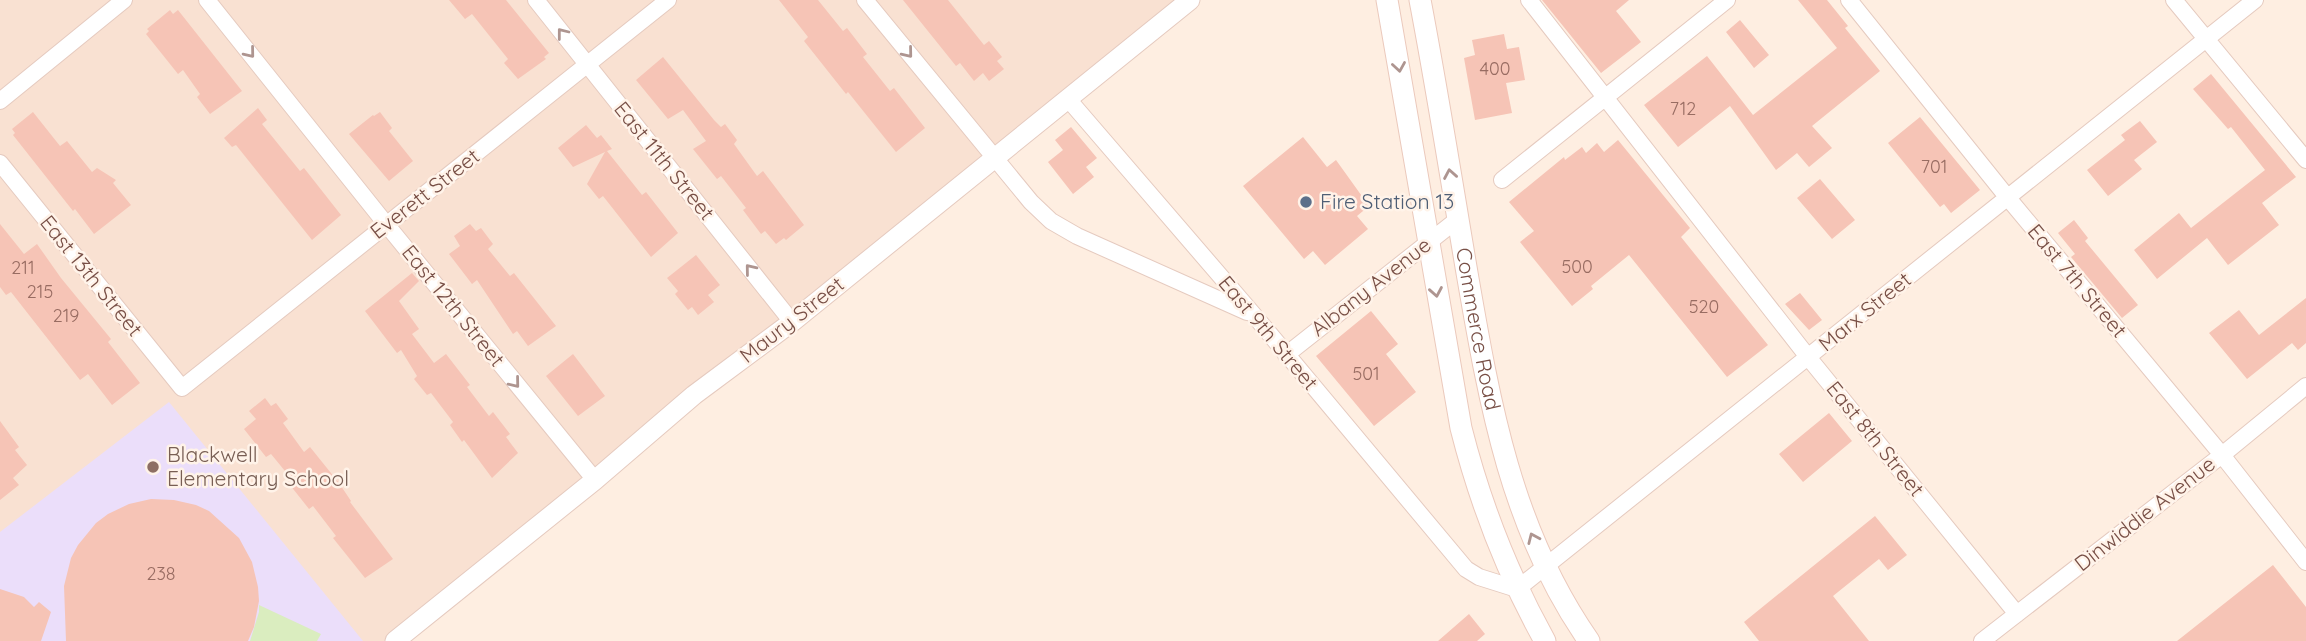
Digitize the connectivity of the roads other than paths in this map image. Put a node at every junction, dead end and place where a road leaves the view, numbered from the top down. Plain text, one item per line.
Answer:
1 (124, 0) edge
2 (207, 0) edge
3 (536, 0) edge
4 (668, 0) edge
5 (865, 0) edge
6 (1190, 0) edge
7 (1387, 0) edge
8 (1420, 0) edge
9 (1529, 0) edge
10 (1727, 0) edge
11 (1849, 0) edge
12 (2174, 0) edge
13 (2255, 0) edge
14 (2205, 39) junction
15 (588, 65) junction
16 (1606, 97) junction
17 (1068, 99) junction
18 (0, 101) edge
19 (996, 159) junction
20 (2306, 160) edge
21 (0, 163) edge
22 (1502, 180) dead end
23 (2008, 198) junction
24 (1458, 219) junction
25 (386, 224) junction
26 (1428, 241) junction
27 (1253, 314) junction
28 (792, 322) junction
29 (1286, 355) junction
30 (1808, 357) junction
31 (2306, 386) edge
32 (181, 388) joint
33 (2222, 455) junction
34 (595, 480) junction
35 (2306, 562) edge
36 (1546, 567) junction
37 (1517, 589) junction
38 (2017, 614) junction
39 (395, 641) edge
40 (1545, 641) edge
41 (1589, 641) edge
42 (1982, 641) edge

1 - 18 street
2 -> 25 street, East 12th Street
15 -> 3 street, East 11th Street
4 - 15 street, Everett Street
5 -> 19 street
6 - 17 street, Maury Street
7 -> 26 main road, Commerce Road
24 -> 8 main road, Commerce Road
9 - 16 street
10 - 16 street
11 - 23 street, East 7th Street
12 - 14 street
13 - 14 street, Marx Street
14 - 20 street
14 - 23 street, Marx Street
15 - 25 street, Everett Street
28 -> 15 street, East 11th Street
16 - 22 street
16 - 30 street, East 8th Street
17 - 19 street, Maury Street
17 - 27 street, East 9th Street
19 - 27 street
19 - 28 street, Maury Street
21 - 32 street, East 13th Street
23 - 30 street, Marx Street
23 - 33 street, East 7th Street
24 - 26 street, Albany Avenue
36 -> 24 main road, Commerce Road
25 - 32 street, Everett Street
25 -> 34 street, East 12th Street
26 - 29 street, Albany Avenue
26 -> 37 main road, Commerce Road
27 - 29 street, East 9th Street
28 - 34 street, Maury Street
29 - 37 street, East 9th Street
30 - 36 street, Marx Street
30 - 38 street, East 8th Street
31 - 33 street, Dinwiddie Avenue
33 - 35 street, East 7th Street
33 - 38 street, Dinwiddie Avenue
34 - 39 street, Maury Street
36 - 37 street, Marx Street
36 - 41 main road, Commerce Road
37 - 40 main road, Commerce Road
38 - 42 street, Dinwiddie Avenue

